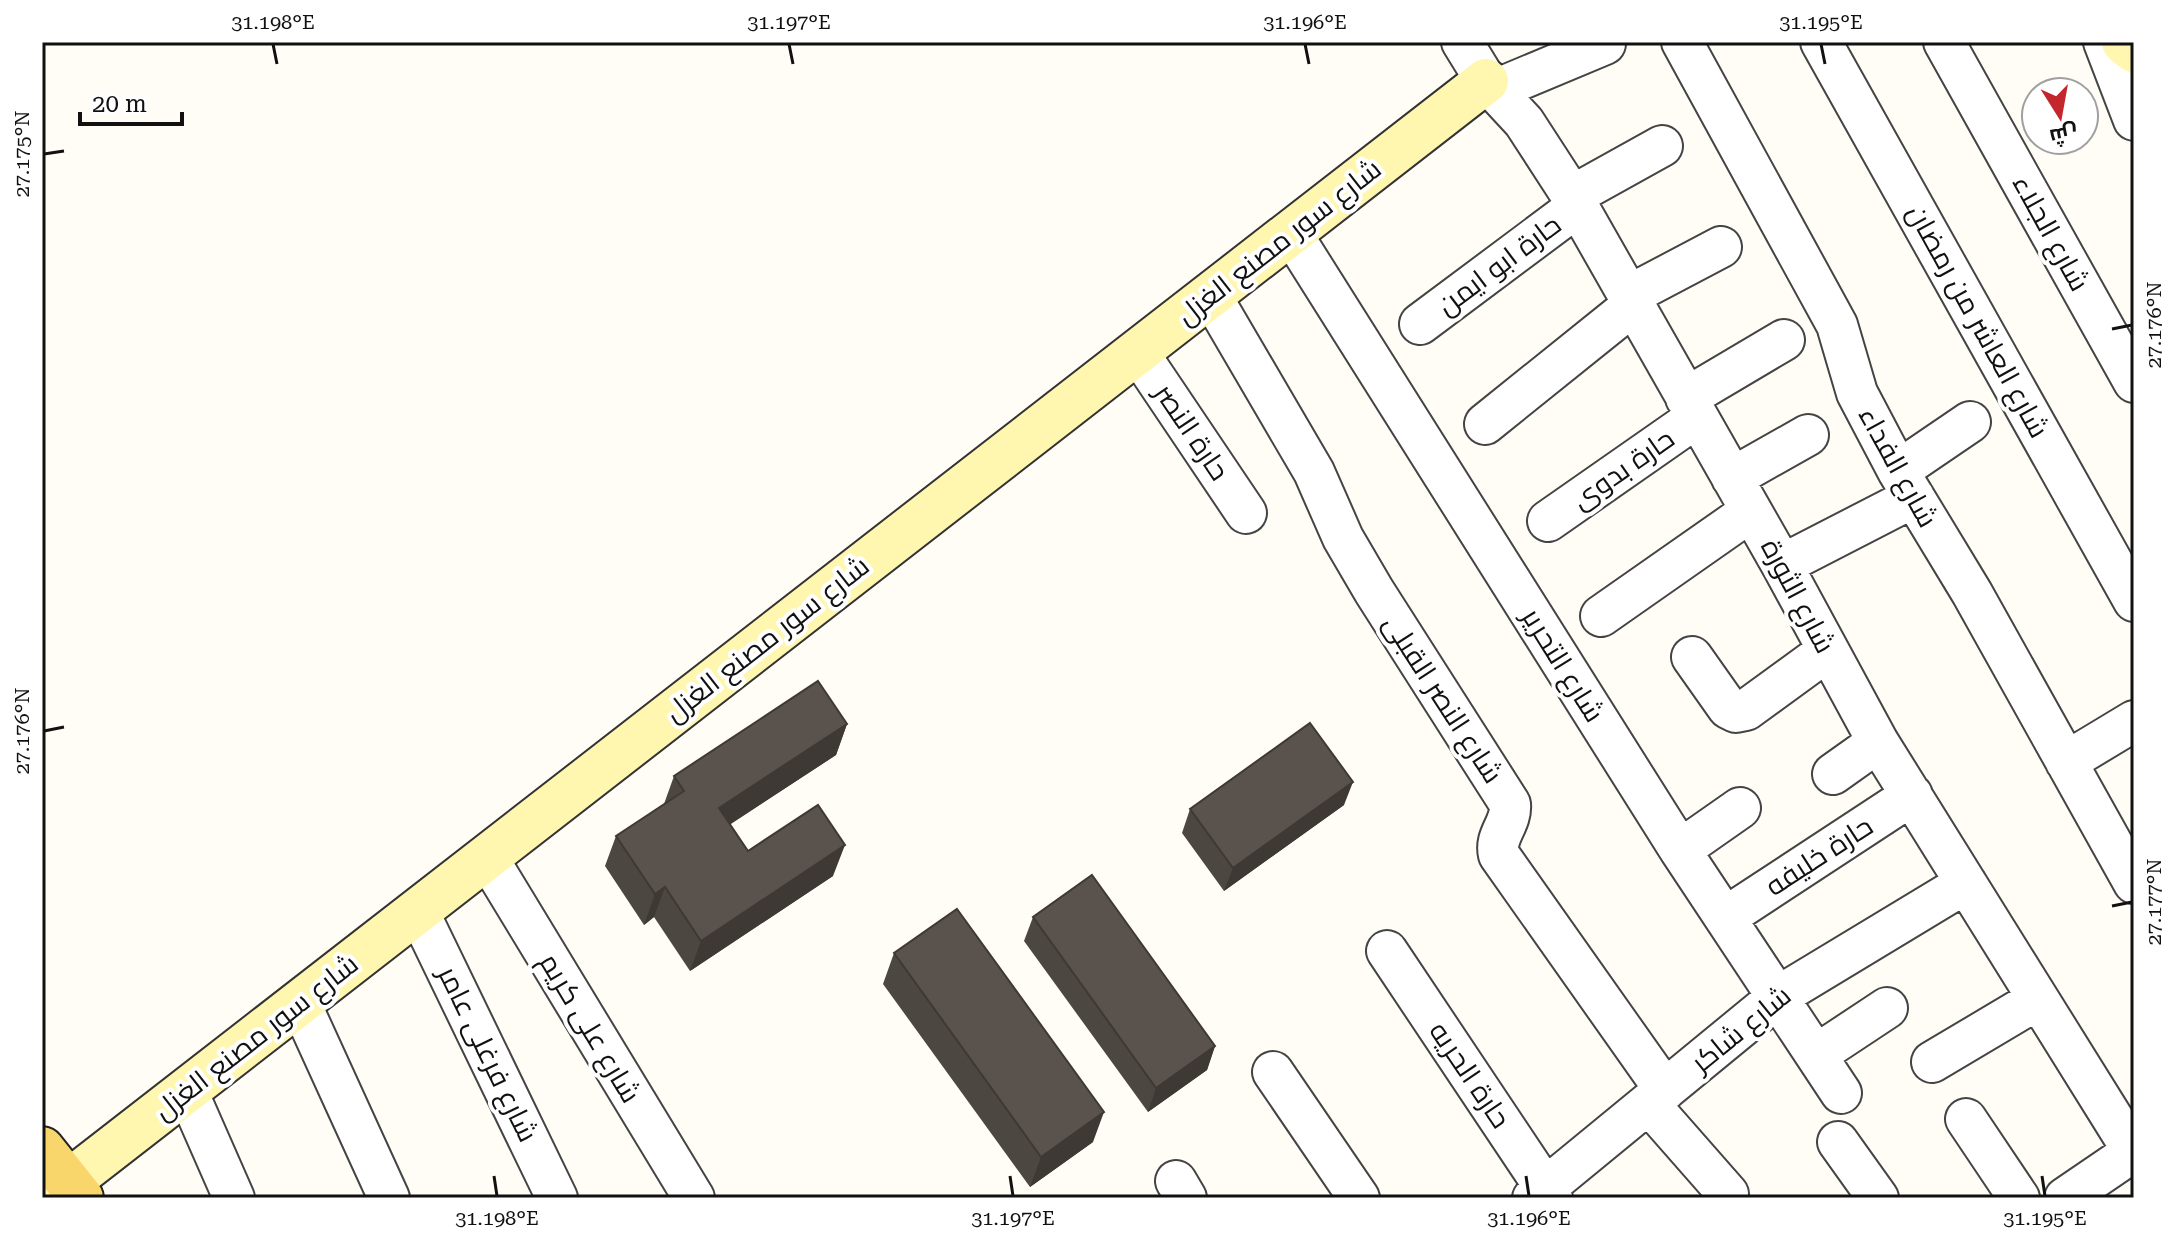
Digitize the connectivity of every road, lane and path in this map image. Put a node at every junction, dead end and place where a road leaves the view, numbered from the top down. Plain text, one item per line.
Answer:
1 (1462, 42) edge
2 (1682, 42) edge
3 (1821, 42) edge
4 (1944, 42) edge
5 (2104, 42) edge
6 (2124, 42) edge
7 (1605, 44) edge
8 (2134, 50) edge
9 (1491, 86) junction
10 (2134, 120) edge
11 (1662, 146) dead end
12 (1575, 201) junction
13 (1291, 233) junction
14 (1721, 247) dead end
15 (1211, 296) junction
16 (1631, 300) junction
17 (1420, 324) dead end
18 (1784, 340) dead end
19 (1137, 351) junction
20 (2134, 382) edge
21 (1692, 408) junction
22 (1970, 422) dead end
23 (1485, 424) dead end
24 (1808, 435) dead end
25 (1906, 484) junction
26 (1742, 494) junction
27 (1246, 513) dead end
28 (1548, 521) dead end
29 (1782, 565) junction
30 (2134, 601) edge
31 (1601, 616) dead end
32 (1827, 651) junction
33 (1692, 657) dead end
34 (2134, 721) edge
35 (1878, 742) junction
36 (2066, 762) junction
37 (1833, 774) dead end
38 (1912, 795) junction
39 (1740, 808) dead end
40 (1680, 850) junction
41 (487, 857) junction
42 (1966, 883) junction
43 (2134, 883) edge
44 (418, 911) junction
45 (1726, 917) junction
46 (1387, 951) dead end
47 (1779, 996) junction
48 (2038, 999) junction
49 (300, 1003) junction
50 (1887, 1008) dead end
51 (1816, 1055) junction
52 (1932, 1062) dead end
53 (1273, 1072) dead end
54 (187, 1091) junction
55 (1841, 1093) dead end
56 (1657, 1097) junction
57 (1966, 1119) dead end
58 (1838, 1142) dead end
59 (42, 1149) edge
60 (2133, 1151) edge
61 (66, 1193) edge
62 (1728, 1194) dead end
63 (1543, 1195) edge
64 (234, 1198) edge
65 (389, 1198) edge
66 (557, 1198) edge
67 (694, 1198) edge
68 (1359, 1198) edge
69 (1878, 1198) edge
70 (2019, 1198) edge
71 (2065, 1198) edge

1 - 9 street, شارع الثورة
2 - 25 street, شارع الفداء
3 - 30 street, شارع العاشر من رمضان
4 - 20 street, شارع الجلاء
5 - 10 street
6 - 8 street
7 - 9 street
9 - 12 street, شارع الثورة
9 - 13 street, شارع سور مصنع الغزل
11 - 12 street, حارة ابو ايمن
12 - 16 street, شارع الثورة
12 - 17 street, حارة ابو ايمن
13 - 15 street, شارع سور مصنع الغزل
13 - 40 street, شارع التحرير
14 - 16 street
15 - 19 street, شارع سور مصنع الغزل
15 - 56 street, شارع النصر القبلى
16 - 21 street, شارع الثورة
16 - 23 street
18 - 21 street, حارة بدوى
19 - 27 street, حارة النصر
19 - 41 street, شارع سور مصنع الغزل
21 - 26 street, شارع الثورة
21 - 28 street, حارة بدوى
22 - 25 street
24 - 26 street
25 - 29 street
25 - 36 street, شارع الفداء
26 - 29 street, شارع الثورة
26 - 31 street
29 - 32 street, شارع الثورة
32 - 33 street
32 - 35 street, شارع الثورة
34 - 36 street
35 - 37 street
35 - 38 street, شارع الثورة
36 - 43 street, شارع الفداء
38 - 42 street, شارع الثورة
38 - 45 street, حارة خليفه
39 - 40 street
40 - 45 street, شارع التحرير
41 - 44 street, شارع سور مصنع الغزل
41 - 67 street, شارع على كريم
42 - 47 street, شارع شاكر
42 - 48 street, شارع الثورة
44 - 49 street, شارع سور مصنع الغزل
44 - 66 street, شارع فرغلى عامر
45 - 47 street, شارع التحرير
46 - 63 street, حارة الحريه
47 - 51 street, شارع التحرير
47 - 56 street, شارع شاكر
48 - 52 street
48 - 60 street, شارع الثورة
49 - 54 street, شارع سور مصنع الغزل
49 - 65 street
50 - 51 street
51 - 55 street, شارع التحرير
53 - 68 street
54 - 61 street, شارع سور مصنع الغزل
54 - 64 street
56 - 62 street, شارع النصر القبلى
56 - 63 street, شارع شاكر
57 - 70 street
58 - 69 street
59 - 61 main road
60 - 71 street

